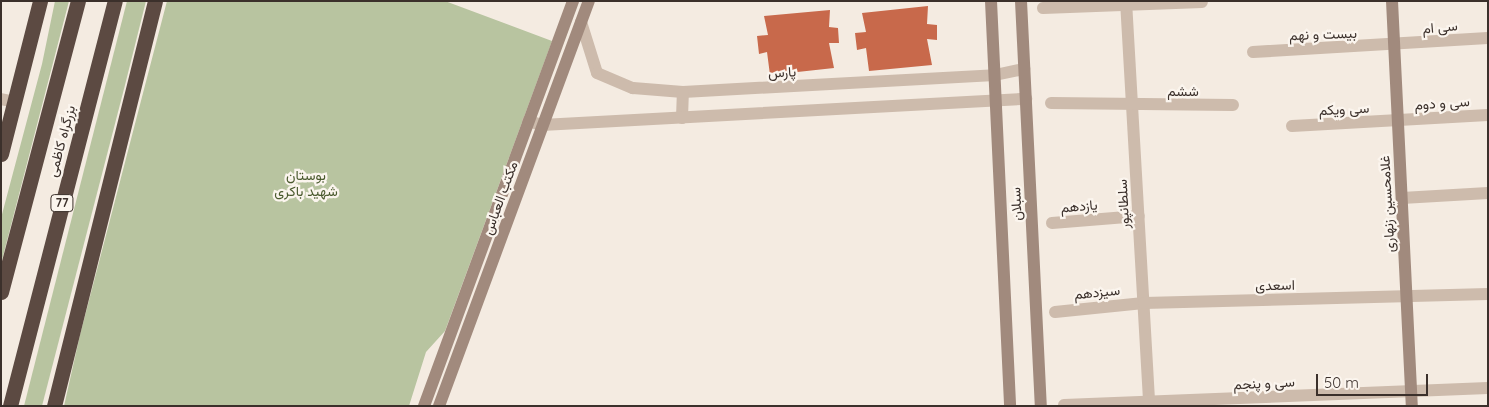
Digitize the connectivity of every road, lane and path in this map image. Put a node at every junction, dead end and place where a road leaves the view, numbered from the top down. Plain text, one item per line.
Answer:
1 (40, 1) edge
2 (78, 1) edge
3 (115, 1) edge
4 (155, 1) edge
5 (573, 1) edge
6 (589, 1) edge
7 (991, 1) edge
8 (1021, 1) edge
9 (1392, 1) edge
10 (1202, 2) edge
11 (1126, 3) edge
12 (1043, 8) dead end
13 (581, 22) junction
14 (1488, 38) edge
15 (1394, 46) junction
16 (1253, 52) dead end
17 (1024, 69) junction
18 (995, 75) junction
19 (683, 92) junction
20 (1026, 99) junction
21 (8, 101) edge
22 (996, 102) junction
23 (1051, 103) dead end
24 (1132, 105) junction
25 (1233, 105) dead end
26 (1488, 115) edge
27 (682, 118) junction
28 (528, 121) junction
29 (1398, 121) junction
30 (542, 125) junction
31 (1292, 126) dead end
32 (1, 154) edge
33 (1488, 193) edge
34 (1402, 198) junction
35 (1138, 216) junction
36 (1052, 223) dead end
37 (16, 234) junction
38 (1, 247) edge
39 (1, 292) edge
40 (1488, 294) edge
41 (1407, 298) junction
42 (1144, 302) junction
43 (1054, 312) dead end
44 (1488, 388) edge
45 (1411, 392) junction
46 (1149, 403) edge
47 (1064, 405) edge
48 (10, 406) edge
49 (54, 406) edge
50 (424, 406) edge
51 (439, 406) edge
52 (1010, 406) edge
53 (1041, 406) edge
54 (1412, 406) edge

1 - 21 highway
2 - 37 highway, بزرگراه کاظمی
3 - 48 highway, بزرگراه کاظمی / 77
4 - 49 highway
5 - 28 street, مکتب العباس
6 - 13 street, مکتب العباس
7 - 18 street, سبلان
8 - 17 street, سبلان
9 - 15 street, غلامحسین زنهاری
10 - 11 street
11 - 12 street
11 - 24 street, سلطانپور
13 - 19 street, پارس
13 - 30 street, مکتب العباس
14 - 15 street, سی ام
15 - 16 street, بیست و نهم
15 - 29 street, غلامحسین زنهاری
17 - 18 street, پارس
17 - 20 street, سبلان
18 - 19 street, پارس
18 - 22 street, سبلان
19 - 27 street
20 - 22 street
20 - 53 street, سبلان
21 - 32 highway
22 - 27 street
22 - 52 street, سبلان
23 - 24 street, ششم
24 - 25 street, ششم
24 - 35 street, سلطانپور
26 - 29 street, سی و دوم
27 - 30 street
28 - 30 street
28 - 50 street, مکتب العباس
29 - 31 street, سی ویکم
29 - 34 street, غلامحسین زنهاری
30 - 51 street, مکتب العباس
33 - 34 street
34 - 41 street, غلامحسین زنهاری
35 - 36 street, یازدهم
35 - 42 street, سلطانپور
37 - 38 highway
37 - 39 highway, بزرگراه کاظمی
40 - 41 street, اسعدی
41 - 42 street, اسعدی
41 - 45 street, غلامحسین زنهاری
42 - 43 street, سیزدهم
42 - 46 street, سلطانپور
44 - 45 street, سی و پنجم
45 - 46 street, سی و پنجم
45 - 54 street, غلامحسین زنهاری
46 - 47 street, سی و پنجم

